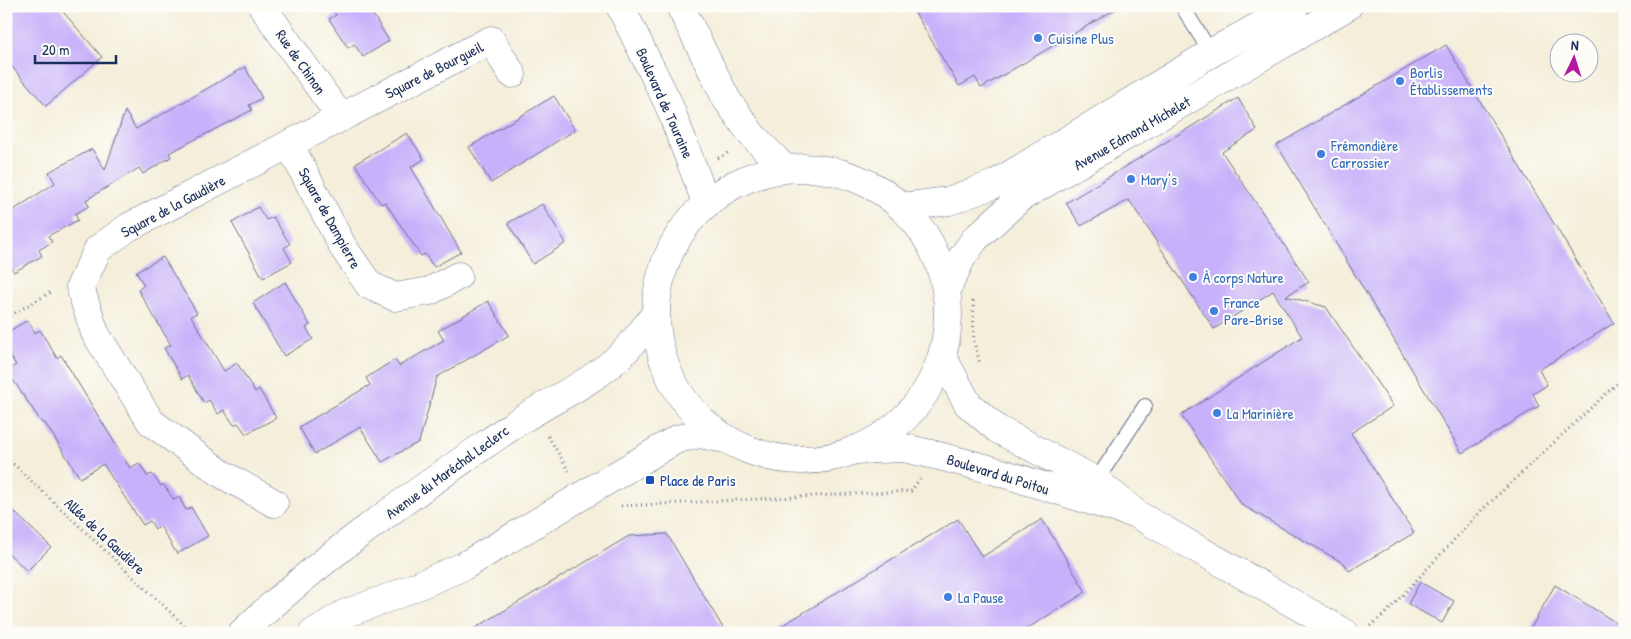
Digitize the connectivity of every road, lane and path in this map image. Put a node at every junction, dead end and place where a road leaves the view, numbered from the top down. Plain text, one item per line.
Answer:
1 (262, 6) edge
2 (620, 6) edge
3 (1182, 6) edge
4 (1295, 6) edge
5 (1348, 6) edge
6 (684, 9) edge
7 (1211, 53) junction
8 (512, 74) dead end
9 (340, 118) junction
10 (752, 135) junction
11 (289, 144) junction
12 (694, 166) junction
13 (784, 168) junction
14 (706, 202) junction
15 (902, 207) junction
16 (458, 276) dead end
17 (80, 287) junction
18 (946, 291) junction
19 (654, 315) junction
20 (6, 318) edge
21 (942, 356) junction
22 (1625, 376) edge
23 (1145, 406) dead end
24 (726, 440) junction
25 (854, 450) junction
26 (6, 457) edge
27 (925, 473) dead end
28 (1096, 481) junction
29 (274, 503) dead end
30 (613, 507) dead end
31 (1138, 515) junction
32 (1356, 630) edge
33 (188, 633) edge
34 (242, 633) edge
35 (313, 633) edge

1 - 9 main road, Rue de Chinon
2 - 12 main road, Boulevard de Touraine
3 - 7 lane
4 - 7 main road, Avenue Edmond Michelet
5 - 18 main road, Avenue Edmond Michelet
6 - 10 main road
7 - 15 main road, Avenue Edmond Michelet
8 - 9 main road, Square de Bourgueil
9 - 11 main road, Square de la Gaudière
10 - 12 path
10 - 13 main road
11 - 16 main road, Square de Dampierre
11 - 17 main road, Square de la Gaudière
12 - 14 main road, Boulevard de Touraine
13 - 14 main road
13 - 15 main road
14 - 19 main road
15 - 18 main road
17 - 20 path
17 - 29 main road
18 - 21 main road
19 - 24 main road
19 - 34 main road, Avenue du Maréchal Leclerc
21 - 25 main road
21 - 28 main road, Boulevard du Poitou
22 - 32 path
23 - 28 lane
24 - 25 main road
24 - 35 main road
25 - 31 main road, Boulevard du Poitou
26 - 33 path, Allée de la Gaudière
27 - 30 path
28 - 31 main road, Boulevard du Poitou
31 - 32 main road, Boulevard du Poitou

